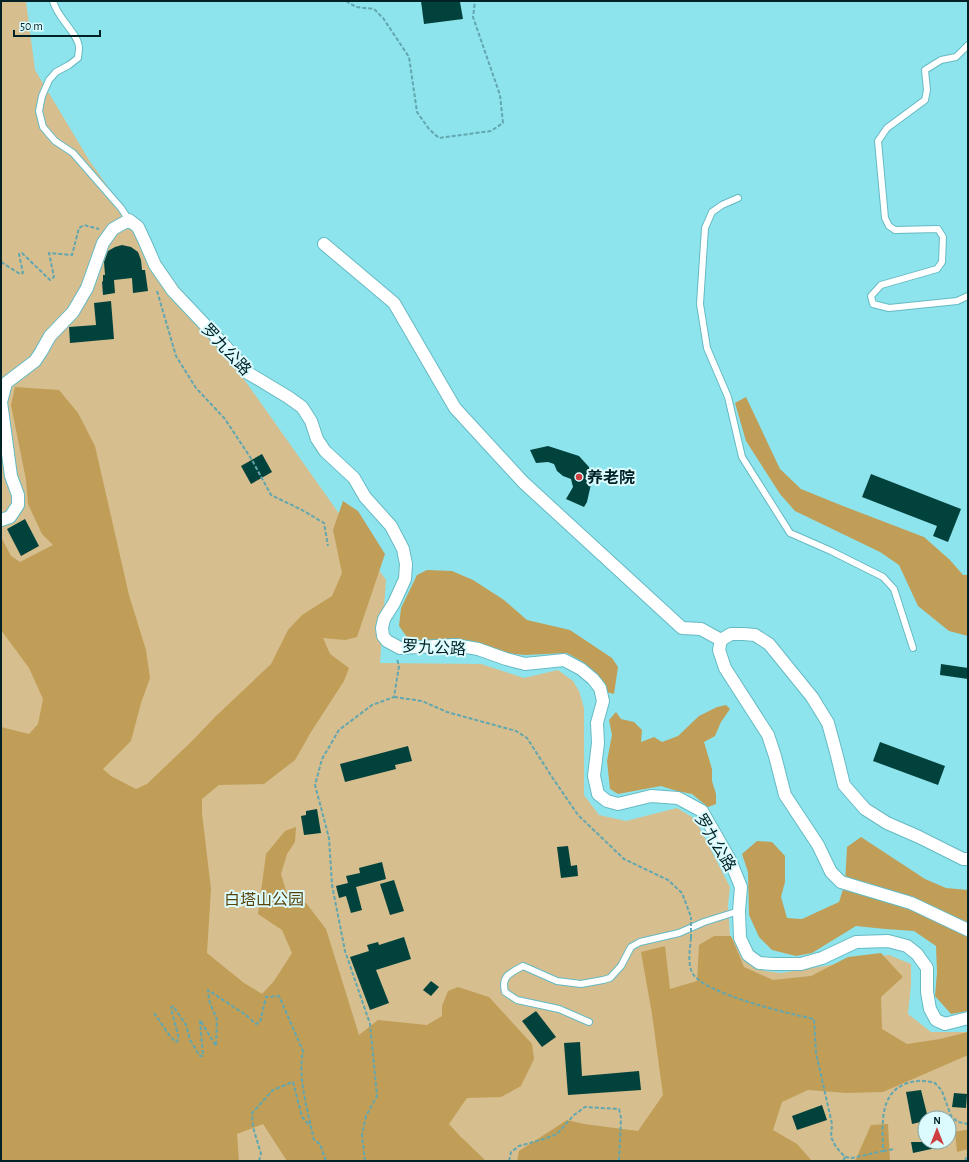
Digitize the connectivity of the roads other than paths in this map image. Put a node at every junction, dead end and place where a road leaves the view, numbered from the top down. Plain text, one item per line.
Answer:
1 (53, 1) edge
2 (968, 45) edge
3 (738, 198) dead end
4 (129, 220) junction
5 (324, 244) dead end
6 (968, 296) edge
7 (1, 520) edge
8 (721, 640) junction
9 (913, 648) dead end
10 (968, 859) edge
11 (740, 911) junction
12 (968, 930) edge
13 (968, 1018) edge
14 (588, 1022) dead end

1 - 4 lane, 罗九公路
2 - 6 lane
3 - 9 lane
4 - 7 street
4 - 11 street, 罗九公路
5 - 8 street
8 - 10 street
8 - 12 street
11 - 13 street, 罗九公路
11 - 14 lane

